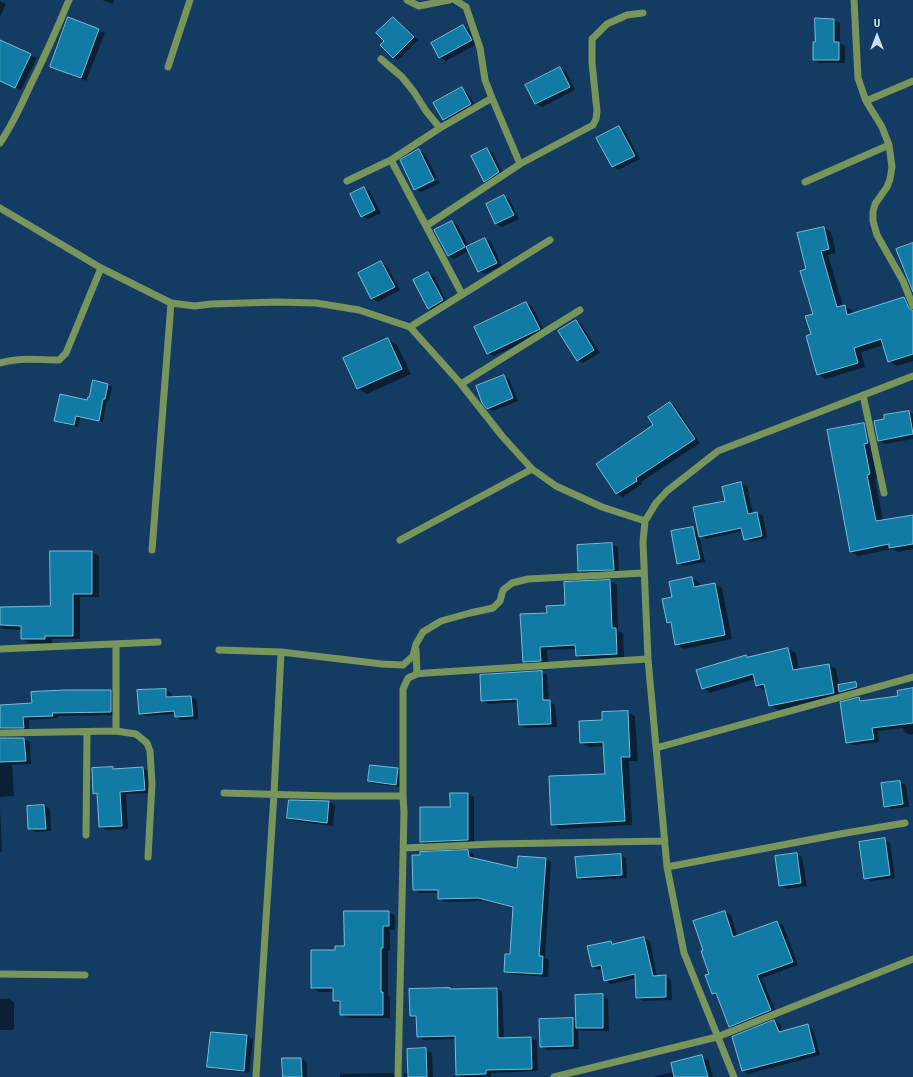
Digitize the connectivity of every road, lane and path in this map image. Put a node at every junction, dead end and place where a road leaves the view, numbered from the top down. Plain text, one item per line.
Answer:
1 (69, 0) edge
2 (190, 0) edge
3 (407, 0) edge
4 (449, 0) edge
5 (454, 0) edge
6 (854, 0) edge
7 (643, 13) dead end
8 (381, 59) dead end
9 (168, 68) dead end
10 (913, 81) edge
11 (492, 98) junction
12 (866, 101) junction
13 (440, 128) junction
14 (0, 143) edge
15 (889, 145) junction
16 (391, 160) junction
17 (520, 164) junction
18 (347, 181) dead end
19 (805, 182) dead end
20 (0, 208) edge
21 (426, 226) junction
22 (550, 240) dead end
23 (101, 268) junction
24 (462, 294) junction
25 (171, 303) junction
26 (913, 306) edge
27 (580, 310) dead end
28 (410, 327) junction
29 (0, 363) edge
30 (913, 376) edge
31 (461, 384) junction
32 (863, 395) junction
33 (532, 469) junction
34 (884, 493) dead end
35 (645, 521) junction
36 (400, 540) dead end
37 (152, 550) dead end
38 (644, 573) junction
39 (158, 642) dead end
40 (116, 644) junction
41 (416, 644) junction
42 (0, 649) edge
43 (218, 650) dead end
44 (281, 652) junction
45 (648, 659) junction
46 (417, 674) junction
47 (913, 677) edge
48 (116, 731) junction
49 (87, 732) junction
50 (0, 733) edge
51 (656, 748) junction
52 (224, 793) dead end
53 (274, 794) junction
54 (403, 796) junction
55 (905, 823) dead end
56 (86, 835) dead end
57 (665, 841) junction
58 (404, 848) junction
59 (148, 857) dead end
60 (667, 867) junction
61 (913, 959) edge
62 (0, 974) edge
63 (85, 975) dead end
64 (717, 1037) junction
65 (256, 1077) edge
66 (398, 1077) edge
67 (554, 1077) edge
68 (734, 1077) edge

1 - 14 street
2 - 9 street
3 - 4 street
5 - 11 street
6 - 12 street
7 - 17 street
8 - 13 street
10 - 12 street
11 - 13 street
11 - 17 street
12 - 15 street
13 - 16 street
15 - 19 street
15 - 26 street
16 - 18 street
16 - 21 street
17 - 21 street
20 - 23 street
21 - 24 street
22 - 24 street
23 - 25 street
23 - 29 street
24 - 28 street
25 - 28 street
25 - 37 street
27 - 31 street
28 - 31 street
30 - 32 street
31 - 33 street
32 - 34 street
32 - 35 street
33 - 35 street
33 - 36 street
35 - 38 street
38 - 41 street
38 - 45 street
39 - 40 street
40 - 42 street
40 - 48 street
41 - 44 street
41 - 46 street
43 - 44 street
44 - 53 street
45 - 46 street
45 - 51 street
46 - 54 street
47 - 51 street
48 - 49 street
48 - 59 street
49 - 50 street
49 - 56 street
51 - 57 street
52 - 53 street
53 - 54 street
53 - 65 street
54 - 58 street
55 - 60 street
57 - 58 street
57 - 60 street
58 - 66 street
60 - 64 street
61 - 64 street
62 - 63 street
64 - 67 street
64 - 68 street

